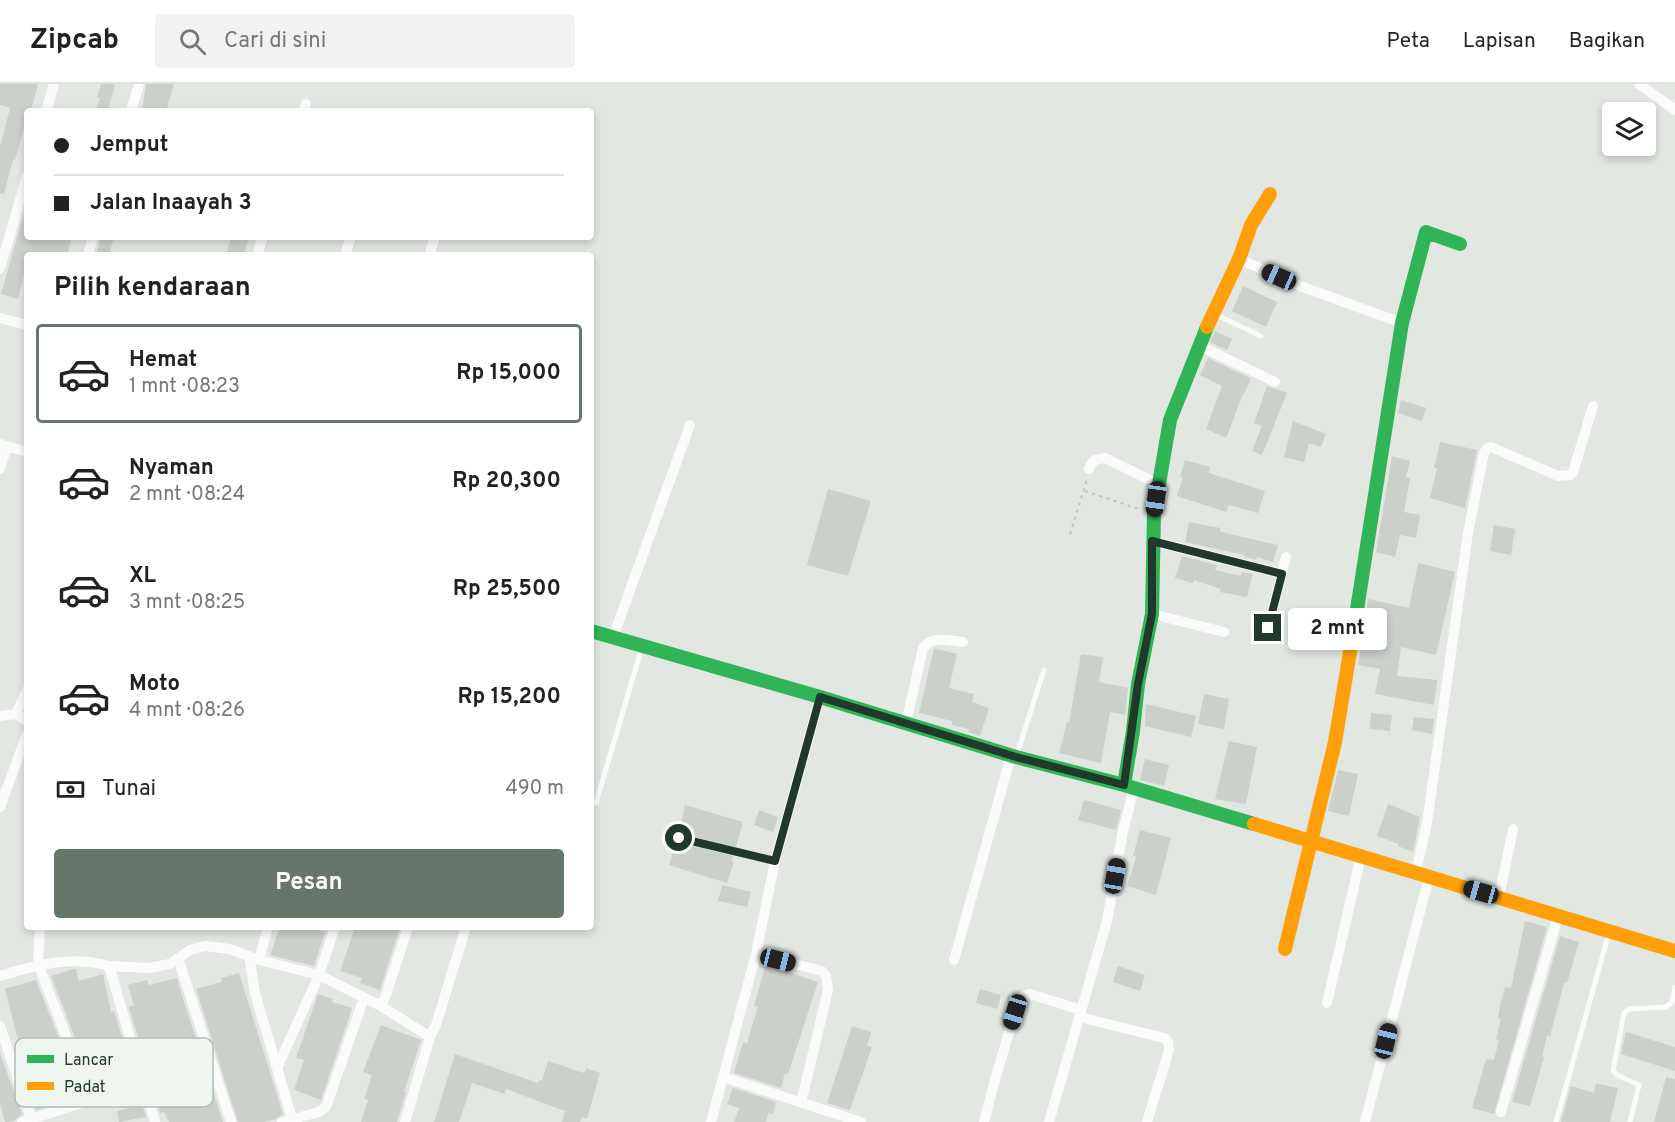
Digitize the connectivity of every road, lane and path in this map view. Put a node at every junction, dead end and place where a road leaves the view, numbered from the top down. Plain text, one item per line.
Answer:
1 (54, 84) edge
2 (139, 84) edge
3 (1639, 84) edge
4 (47, 108) edge
5 (132, 108) edge
6 (1675, 110) edge
7 (24, 186) edge
8 (1270, 195) dead end
9 (1460, 244) dead end
10 (1239, 259) junction
11 (0, 268) edge
12 (1214, 314) junction
13 (0, 318) edge
14 (1402, 323) junction
15 (24, 325) edge
16 (1261, 336) dead end
17 (1198, 345) junction
18 (1275, 382) dead end
19 (1593, 406) dead end
20 (690, 425) dead end
21 (4, 445) edge
22 (24, 451) edge
23 (0, 469) edge
24 (1089, 469) joint
25 (1158, 484) junction
26 (1085, 491) junction
27 (1154, 513) junction
28 (1070, 534) dead end
29 (1152, 541) junction
30 (1286, 557) dead end
31 (1282, 574) junction
32 (1152, 614) junction
33 (1268, 628) dead end
34 (594, 632) edge
35 (1224, 632) dead end
36 (613, 637) junction
37 (963, 642) dead end
38 (642, 646) junction
39 (1044, 670) dead end
40 (24, 696) edge
41 (820, 697) junction
42 (15, 714) junction
43 (0, 716) edge
44 (24, 719) edge
45 (906, 723) junction
46 (24, 742) edge
47 (1013, 757) junction
48 (1129, 786) junction
49 (597, 803) dead end
50 (0, 807) edge
51 (1513, 829) dead end
52 (679, 838) dead end
53 (1311, 842) junction
54 (1361, 856) junction
55 (775, 861) junction
56 (1422, 875) junction
57 (1499, 897) junction
58 (1558, 916) junction
59 (40, 930) edge
60 (267, 930) edge
61 (334, 930) edge
62 (407, 930) edge
63 (465, 930) edge
64 (1609, 931) junction
65 (1285, 948) dead end
66 (1675, 951) edge
67 (756, 954) junction
68 (178, 958) junction
69 (254, 958) junction
70 (954, 960) dead end
71 (38, 964) junction
72 (109, 966) junction
73 (0, 975) edge
74 (319, 975) junction
75 (1675, 987) edge
76 (364, 998) junction
77 (1327, 1003) dead end
78 (381, 1006) junction
79 (1080, 1014) junction
80 (0, 1026) edge
81 (430, 1037) junction
82 (67, 1038) edge
83 (130, 1038) edge
84 (204, 1038) edge
85 (213, 1066) edge
86 (277, 1068) junction
87 (723, 1077) junction
88 (15, 1079) edge
89 (801, 1103) junction
90 (70, 1107) edge
91 (150, 1107) edge
92 (1501, 1112) dead end
93 (320, 1117) edge
94 (287, 1120) edge
95 (27, 1121) edge
96 (155, 1122) edge
97 (231, 1122) edge
98 (405, 1122) edge
99 (711, 1122) edge
100 (861, 1122) edge
101 (984, 1122) edge
102 (1049, 1122) edge
103 (1147, 1122) edge
104 (1365, 1122) edge
105 (1556, 1122) edge
106 (1630, 1122) edge

1 - 4 street
2 - 5 street
3 - 6 street
7 - 11 street
8 - 10 street
9 - 14 street
10 - 12 street
10 - 14 street
12 - 16 lane
12 - 17 street
13 - 15 street
14 - 53 street
17 - 18 street
17 - 25 street
19 - 56 street
20 - 36 street
21 - 22 street
21 - 23 street
24 - 25 street
24 - 26 path
25 - 27 street
26 - 27 path
26 - 28 path
27 - 29 street
29 - 31 street
29 - 32 street
30 - 31 street
31 - 33 street
32 - 35 street
32 - 48 street
34 - 36 street
36 - 38 street
37 - 45 street
38 - 41 street
38 - 49 lane
39 - 47 lane
40 - 42 street
41 - 45 street
41 - 55 street
42 - 43 street
42 - 44 street
45 - 47 street
46 - 50 street
47 - 48 street
47 - 70 street
48 - 53 street
48 - 79 street
51 - 57 street
52 - 55 lane
53 - 54 street
53 - 65 street
54 - 56 street
54 - 77 street
55 - 67 street
56 - 57 street
56 - 104 street
57 - 58 street
58 - 64 street
58 - 92 street
59 - 71 street
60 - 69 street
61 - 74 street
62 - 78 street
63 - 81 street
64 - 66 street
64 - 105 lane
67 - 87 street
67 - 89 street
68 - 69 street
68 - 72 street
68 - 84 street
69 - 74 street
69 - 86 street
71 - 72 street
71 - 73 street
71 - 82 street
72 - 83 street
74 - 76 street
74 - 86 street
75 - 106 lane
76 - 78 street
76 - 93 street
78 - 81 street
79 - 101 street
79 - 102 street
79 - 103 street
80 - 88 street
81 - 98 street
85 - 97 street
86 - 94 street
87 - 89 street
87 - 99 street
89 - 100 street
90 - 95 street
91 - 96 street
93 - 94 street

